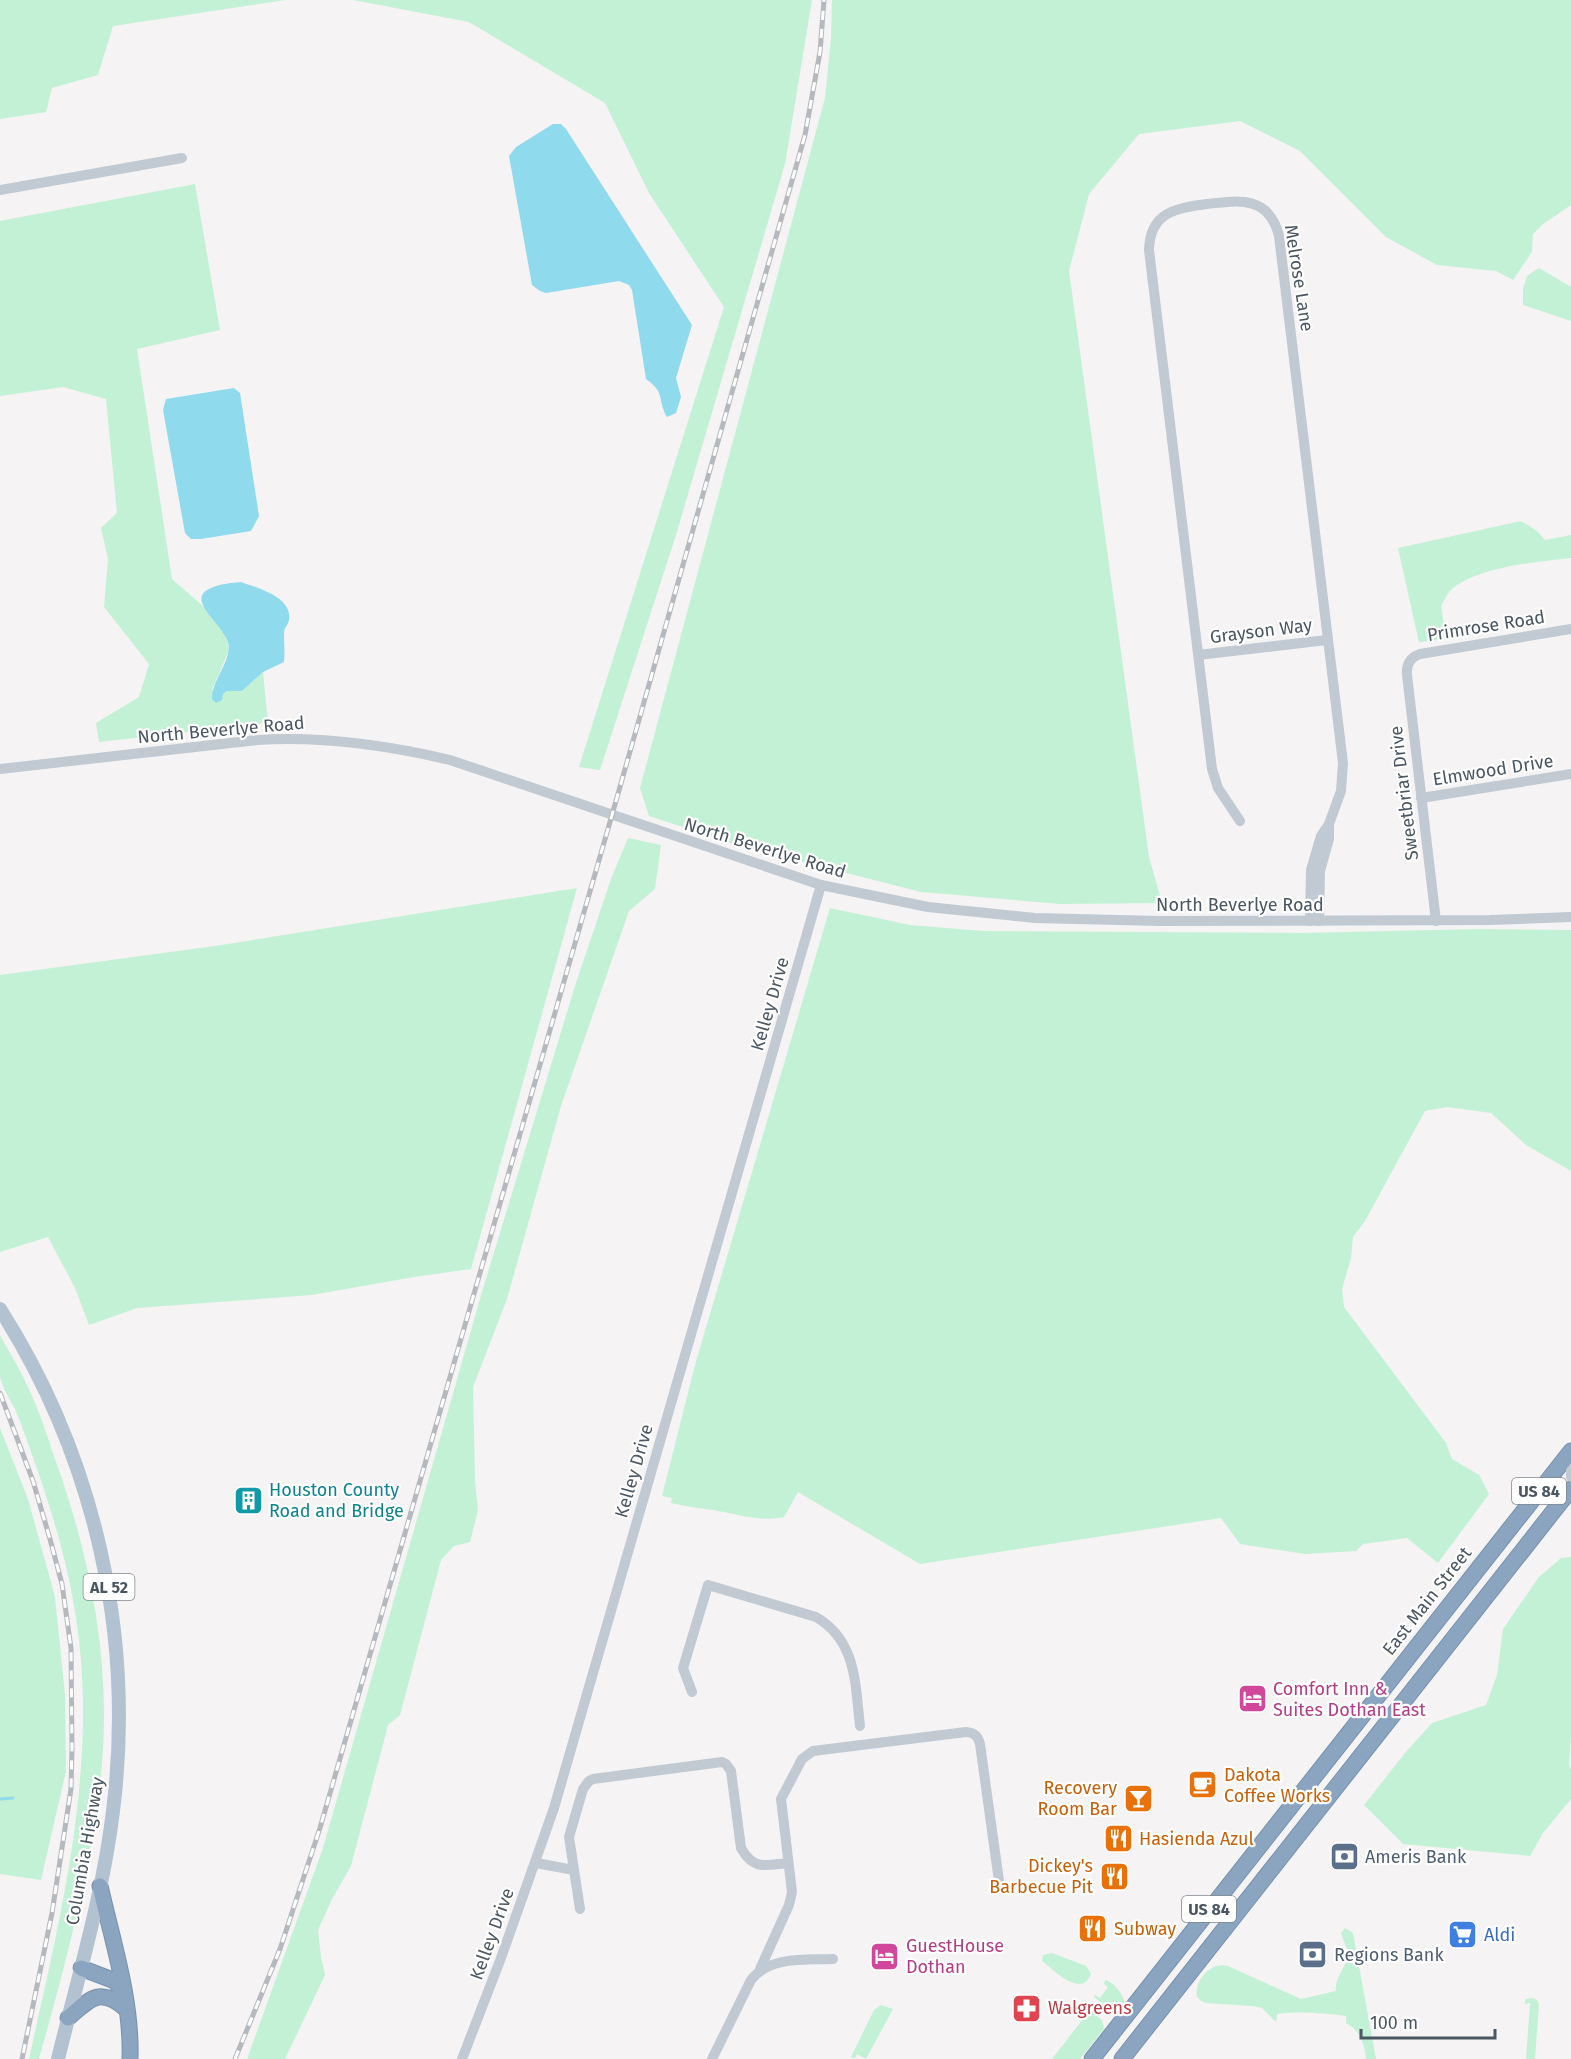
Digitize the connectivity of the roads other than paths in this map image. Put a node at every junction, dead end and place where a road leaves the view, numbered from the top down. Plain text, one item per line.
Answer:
1 (182, 158) dead end
2 (0, 190) edge
3 (1571, 629) edge
4 (1327, 640) junction
5 (1198, 655) junction
6 (1409, 662) joint
7 (0, 769) edge
8 (1571, 774) edge
9 (1421, 798) junction
10 (1240, 821) dead end
11 (821, 885) junction
12 (1571, 917) edge
13 (1314, 921) junction
14 (1436, 921) junction
15 (0, 1309) edge
16 (1571, 1453) edge
17 (1571, 1477) edge
18 (1571, 1489) edge
19 (1564, 1504) edge
20 (692, 1692) dead end
21 (860, 1726) dead end
22 (536, 1863) junction
23 (788, 1863) junction
24 (574, 1870) junction
25 (999, 1881) dead end
26 (100, 1886) junction
27 (580, 1909) dead end
28 (832, 1959) dead end
29 (81, 1968) junction
30 (760, 1969) junction
31 (125, 2002) junction
32 (68, 2018) junction
33 (58, 2059) edge
34 (130, 2059) edge
35 (462, 2059) edge
36 (712, 2059) edge
37 (1092, 2059) edge
38 (1122, 2059) edge

1 - 2 street
3 - 6 street, Primrose Road
4 - 5 street, Grayson Way
4 - 5 street, Melrose Lane
4 - 13 street, Melrose Lane
5 - 10 street, Melrose Lane
6 - 9 street, Sweetbriar Drive
7 - 11 street, North Beverlye Road
8 - 9 street, Elmwood Drive
9 - 14 street, Sweetbriar Drive
11 - 13 street, North Beverlye Road
11 - 22 street, Kelley Drive
12 - 14 street, North Beverlye Road
13 - 14 street, North Beverlye Road
15 - 26 main road, Columbia Highway / AL 52
16 - 17 street
16 - 37 highway, East Main Street / US 84
18 - 19 highway, US 84
19 - 38 highway, US 84
20 - 21 street
22 - 24 street
22 - 35 street, Kelley Drive
23 - 24 street
23 - 25 street
23 - 30 street
24 - 27 street
26 - 29 main road, Columbia Highway / AL 52
26 - 31 highway
28 - 30 street
29 - 31 highway
29 - 32 main road, Columbia Highway / AL 52
30 - 36 street
31 - 32 highway
31 - 34 highway
32 - 33 main road, Columbia Highway / AL 52

